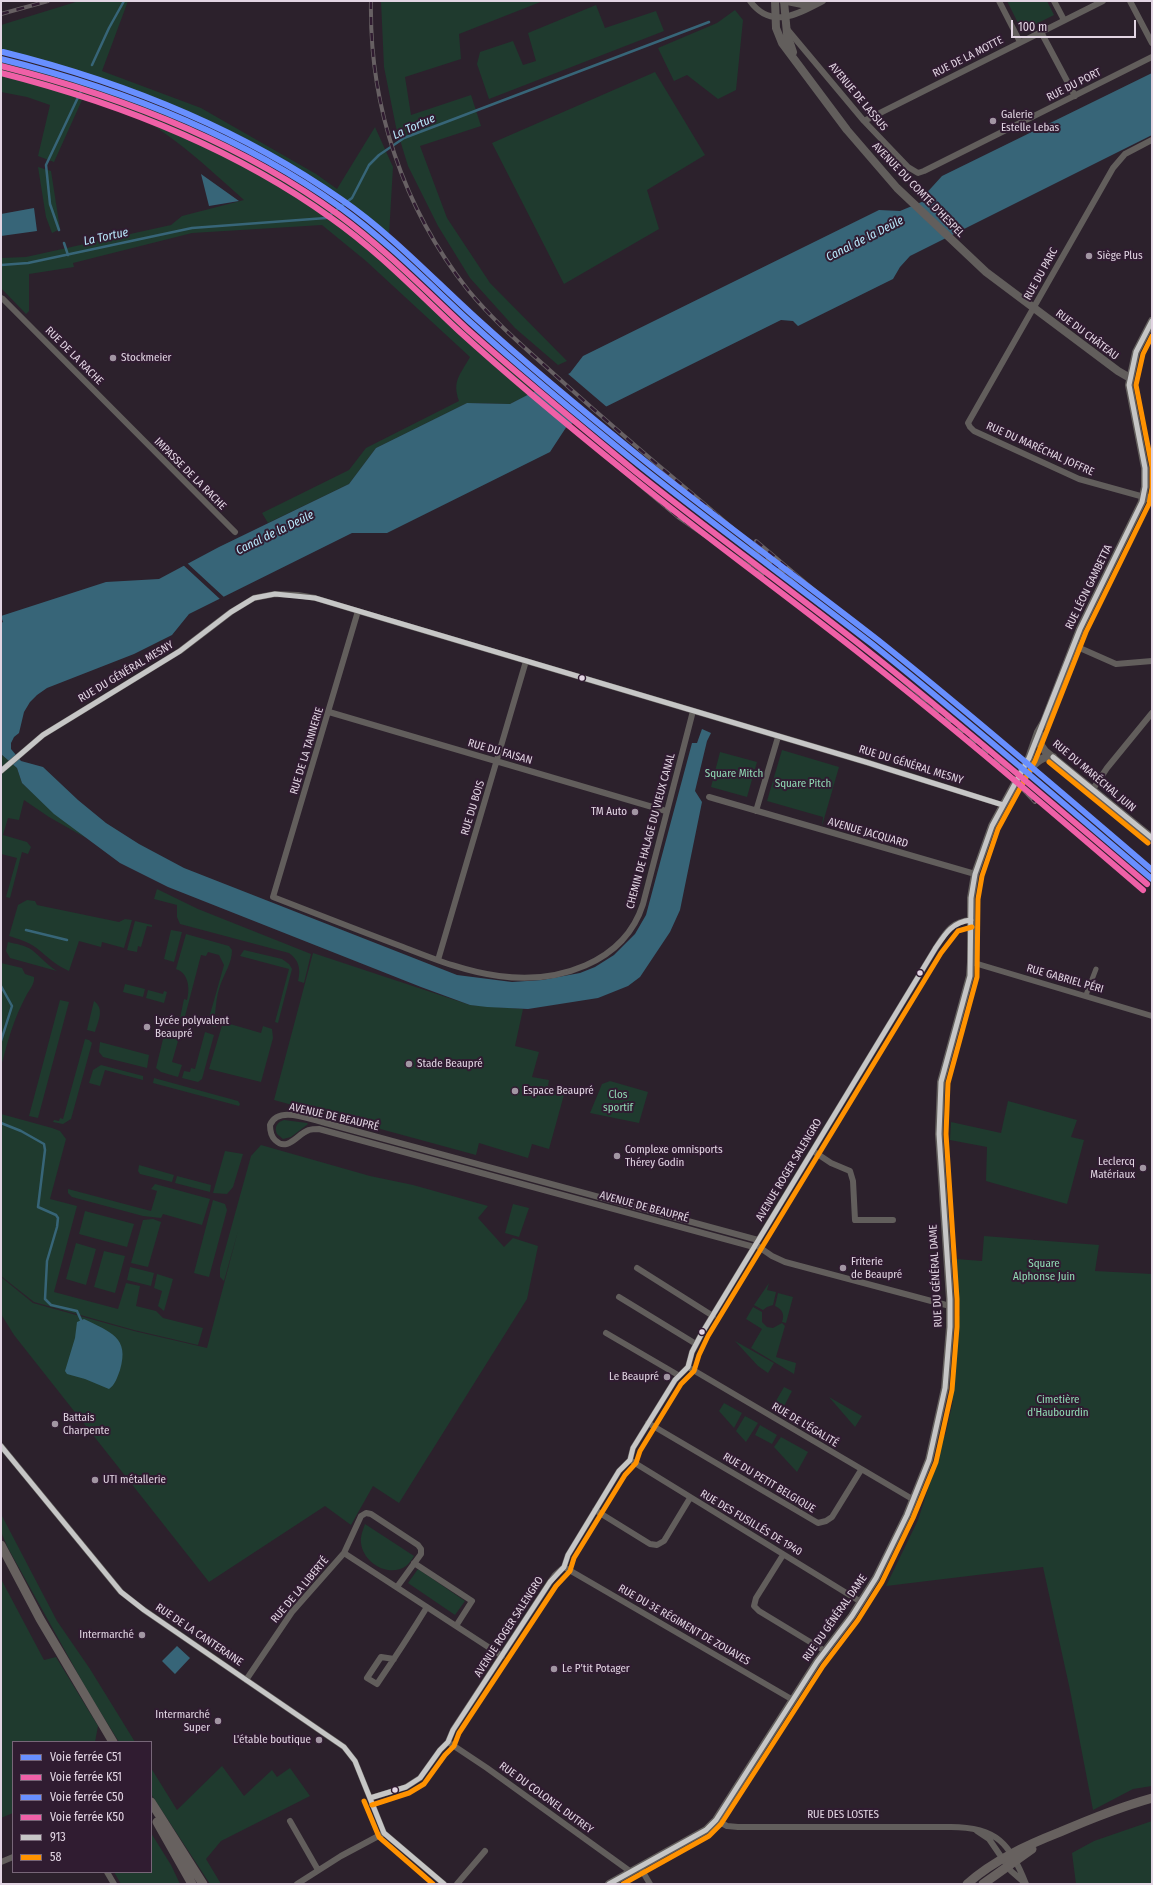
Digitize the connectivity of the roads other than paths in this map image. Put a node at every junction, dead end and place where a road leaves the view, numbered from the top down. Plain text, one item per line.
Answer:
1 (750, 1) edge
2 (775, 1) edge
3 (783, 1) edge
4 (999, 1) edge
5 (1054, 1) edge
6 (1103, 1) edge
7 (1130, 1) edge
8 (822, 2) edge
9 (775, 17) junction
10 (785, 18) junction
11 (1064, 20) junction
12 (786, 29) junction
13 (1041, 32) junction
14 (1020, 42) junction
15 (1152, 43) edge
16 (1152, 58) edge
17 (803, 70) junction
18 (1075, 96) junction
19 (864, 121) junction
20 (1152, 140) edge
21 (918, 172) joint
22 (1, 298) edge
23 (1033, 309) junction
24 (1152, 321) edge
25 (1130, 378) junction
26 (132, 429) joint
27 (974, 431) joint
28 (1149, 475) edge
29 (1148, 498) edge
30 (235, 532) dead end
31 (358, 611) junction
32 (1073, 645) junction
33 (526, 661) junction
34 (1152, 661) edge
35 (693, 711) junction
36 (329, 712) junction
37 (1152, 713) edge
38 (1044, 722) junction
39 (778, 737) junction
40 (1053, 757) junction
41 (498, 762) junction
42 (1, 771) edge
43 (1093, 789) junction
44 (1008, 796) junction
45 (709, 797) dead end
46 (1003, 805) junction
47 (666, 811) junction
48 (756, 811) junction
49 (1152, 838) edge
50 (975, 874) junction
51 (273, 897) joint
52 (971, 920) junction
53 (438, 960) junction
54 (971, 962) junction
55 (1096, 969) dead end
56 (1086, 996) junction
57 (1152, 1016) edge
58 (813, 1151) junction
59 (893, 1220) dead end
60 (756, 1244) junction
61 (637, 1268) dead end
62 (618, 1297) dead end
63 (950, 1306) junction
64 (713, 1316) junction
65 (606, 1333) dead end
66 (696, 1344) junction
67 (688, 1367) junction
68 (678, 1375) junction
69 (648, 1423) junction
70 (1, 1446) edge
71 (630, 1460) junction
72 (861, 1470) junction
73 (690, 1498) junction
74 (914, 1500) junction
75 (595, 1510) junction
76 (1, 1545) edge
77 (344, 1553) junction
78 (783, 1554) junction
79 (414, 1563) junction
80 (564, 1567) junction
81 (397, 1587) junction
82 (861, 1602) junction
83 (428, 1607) junction
84 (456, 1626) junction
85 (825, 1651) junction
86 (502, 1656) junction
87 (394, 1659) junction
88 (246, 1680) junction
89 (793, 1700) junction
90 (112, 1741) edge
91 (448, 1742) junction
92 (370, 1798) junction
93 (1152, 1798) edge
94 (152, 1804) edge
95 (152, 1812) edge
96 (716, 1820) junction
97 (290, 1821) dead end
98 (972, 1828) junction
99 (384, 1833) junction
100 (485, 1851) dead end
101 (1013, 1856) junction
102 (12, 1857) edge
103 (1, 1862) edge
104 (1005, 1862) junction
105 (640, 1867) junction
106 (318, 1870) junction
107 (630, 1872) junction
108 (108, 1873) edge
109 (114, 1884) edge
110 (192, 1884) edge
111 (203, 1884) edge
112 (297, 1884) edge
113 (444, 1884) edge
114 (457, 1884) edge
115 (609, 1884) edge
116 (650, 1884) edge
117 (967, 1884) edge
118 (983, 1884) edge
119 (1026, 1884) edge

1 - 9 street
2 - 9 street, AVENUE DU COMTE D'HESPEL
3 - 8 street
3 - 10 street, AVENUE DU COMTE D'HESPEL
4 - 14 street
5 - 11 street
6 - 11 street, RUE DE LA MOTTE
7 - 15 street
8 - 10 street
9 - 10 street
9 - 17 street, AVENUE DU COMTE D'HESPEL
10 - 12 street, AVENUE DU COMTE D'HESPEL
11 - 13 street, RUE DE LA MOTTE
12 - 17 street, AVENUE DU COMTE D'HESPEL
12 - 19 street, AVENUE DE LASSUS
13 - 14 street, RUE DE LA MOTTE
13 - 18 street
14 - 19 street, RUE DE LA MOTTE
16 - 18 street, RUE DU PORT
17 - 23 street, AVENUE DU COMTE D'HESPEL
18 - 21 street, RUE DU PORT
19 - 21 street, AVENUE DE LASSUS
20 - 23 street, RUE DU PARC
22 - 26 street, RUE DE LA RACHE
23 - 25 street, RUE DU CHÂTEAU
23 - 27 street, RUE DU PARC
24 - 25 street, RUE LÉON GAMBETTA
25 - 28 street, RUE LÉON GAMBETTA
26 - 30 street, IMPASSE DE LA RACHE
27 - 29 street, RUE DU MARÉCHAL JOFFRE
28 - 29 street, RUE LÉON GAMBETTA
29 - 32 street, RUE LÉON GAMBETTA
31 - 33 street, RUE DU GÉNÉRAL MESNY
31 - 36 street, RUE DE LA TANNERIE
31 - 42 street, RUE DU GÉNÉRAL MESNY
32 - 34 street
32 - 38 street, RUE LÉON GAMBETTA
33 - 35 street, RUE DU GÉNÉRAL MESNY
33 - 41 street, RUE DU BOIS
35 - 39 street, RUE DU GÉNÉRAL MESNY
35 - 47 street, CHEMIN DE HALAGE DU VIEUX CANAL
36 - 41 street, RUE DU FAISAN
36 - 51 street, RUE DE LA TANNERIE
37 - 43 street
38 - 40 street, RUE DU MARÉCHAL JUIN
38 - 44 street, RUE LÉON GAMBETTA
39 - 46 street, RUE DU GÉNÉRAL MESNY
39 - 48 street
40 - 43 street, RUE DU MARÉCHAL JUIN
40 - 44 street
41 - 47 street, RUE DU FAISAN
41 - 53 street, RUE DU BOIS
43 - 49 street, RUE DU MARÉCHAL JUIN
44 - 46 street, RUE DU GÉNÉRAL DAME
45 - 48 street, AVENUE JACQUARD
46 - 50 street, RUE DU GÉNÉRAL DAME
47 - 53 street, CHEMIN DE HALAGE DU VIEUX CANAL
48 - 50 street, AVENUE JACQUARD
50 - 52 street, RUE DU GÉNÉRAL DAME
51 - 53 street, CHEMIN DE HALAGE DU VIEUX CANAL
52 - 54 street, RUE DU GÉNÉRAL DAME
52 - 58 street, AVENUE ROGER SALENGRO
54 - 56 street, RUE GABRIEL PÉRI
54 - 63 street, RUE DU GÉNÉRAL DAME
55 - 56 street
56 - 57 street, RUE GABRIEL PÉRI
58 - 59 street
58 - 60 street, AVENUE ROGER SALENGRO
60 - 60 street, AVENUE DE BEAUPRÉ
60 - 63 street
60 - 64 street, AVENUE ROGER SALENGRO
61 - 64 street
62 - 66 street
63 - 74 street, RUE DU GÉNÉRAL DAME
64 - 66 street, AVENUE ROGER SALENGRO
65 - 68 street
66 - 67 street, AVENUE ROGER SALENGRO
67 - 68 street, AVENUE ROGER SALENGRO
67 - 72 street, RUE DE L'ÉGALITÉ
68 - 69 street, AVENUE ROGER SALENGRO
69 - 71 street, AVENUE ROGER SALENGRO
69 - 72 street, RUE DU PETIT BELGIQUE
70 - 88 street, RUE DE LA CANTERAINE
71 - 73 street, RUE DES FUSILLÉS DE 1940
71 - 75 street, AVENUE ROGER SALENGRO
72 - 74 street, RUE DE L'ÉGALITÉ
73 - 75 street
73 - 78 street, RUE DES FUSILLÉS DE 1940
74 - 82 street, RUE DU GÉNÉRAL DAME
75 - 80 street, AVENUE ROGER SALENGRO
76 - 90 main road
77 - 79 street, RUE DE LA LIBERTÉ
77 - 81 street
77 - 88 street, RUE DE LA LIBERTÉ
78 - 82 street, RUE DES FUSILLÉS DE 1940
78 - 85 street
79 - 81 street
79 - 84 street
80 - 86 street, AVENUE ROGER SALENGRO
80 - 89 street, RUE DU 3E RÉGIMENT DE ZOUAVES
81 - 83 street
82 - 85 street, RUE DU GÉNÉRAL DAME
83 - 84 street
83 - 87 street
84 - 86 street
85 - 89 street, RUE DU GÉNÉRAL DAME
86 - 91 street, AVENUE ROGER SALENGRO
87 - 87 street
88 - 92 street, RUE DE LA CANTERAINE
89 - 96 street, RUE DU GÉNÉRAL DAME
91 - 92 street, AVENUE ROGER SALENGRO
91 - 107 street, RUE DU COLONEL DUTREY
92 - 99 street, RUE DE LA CANTERAINE
93 - 101 main road
94 - 111 main road
95 - 110 main road
96 - 98 street, RUE DES LOSTES
96 - 105 street, RUE DU GÉNÉRAL DAME
97 - 106 street
98 - 101 street, RUE DES LOSTES
98 - 104 street
99 - 106 street
99 - 113 street
100 - 114 street
101 - 104 main road
101 - 119 street
102 - 103 street
104 - 117 main road
104 - 118 main road
104 - 119 street
105 - 107 street, RUE DU GÉNÉRAL DAME
105 - 116 street
106 - 112 street
107 - 115 street, RUE DU GÉNÉRAL DAME
108 - 109 street

